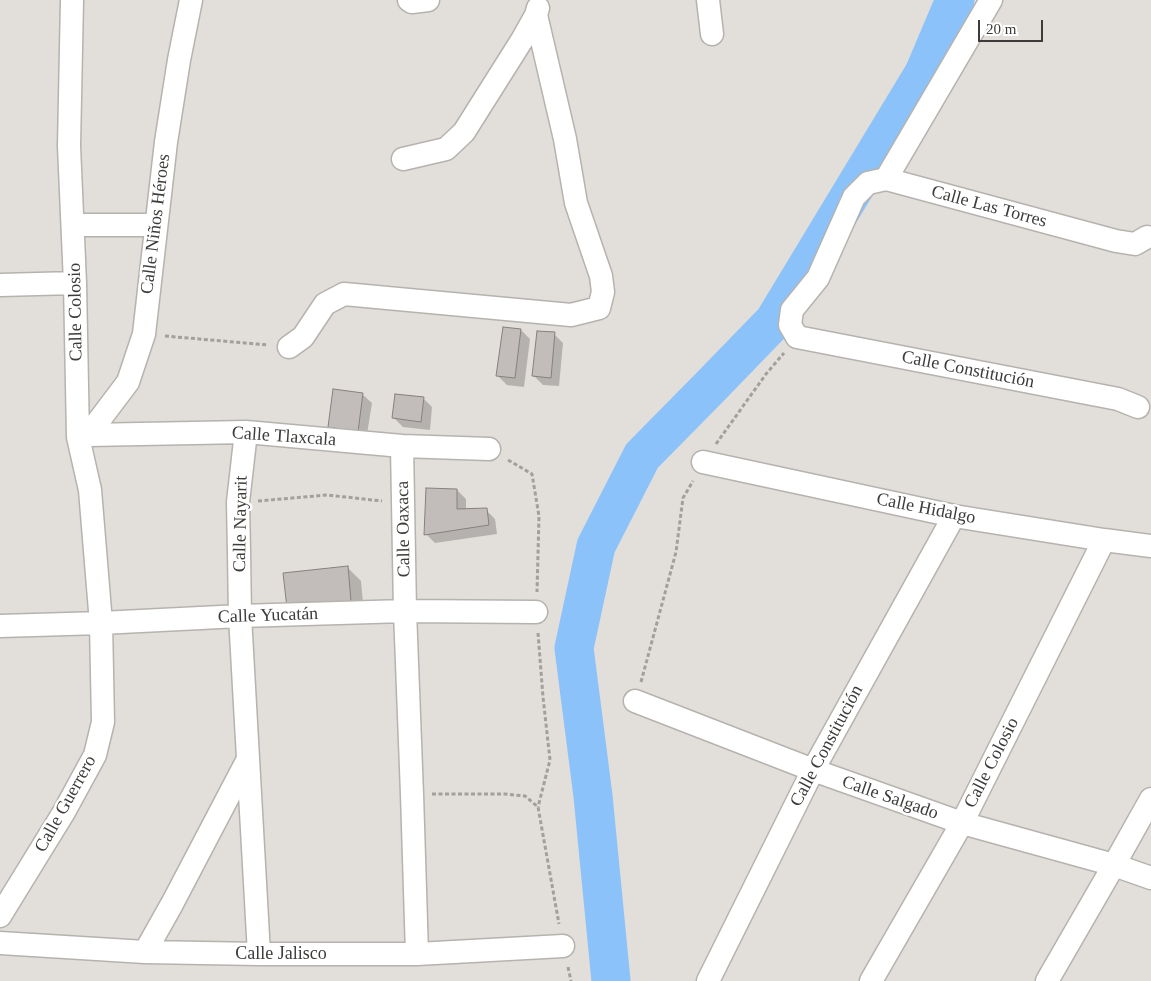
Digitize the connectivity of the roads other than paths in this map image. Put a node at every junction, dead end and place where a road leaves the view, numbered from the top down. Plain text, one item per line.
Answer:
1 (72, 0) edge
2 (191, 0) edge
3 (409, 0) edge
4 (428, 0) edge
5 (708, 0) edge
6 (991, 0) edge
7 (538, 7) edge
8 (712, 34) dead end
9 (403, 159) dead end
10 (886, 179) junction
11 (73, 225) junction
12 (156, 225) junction
13 (1147, 236) dead end
14 (75, 283) junction
15 (0, 285) edge
16 (289, 347) road end
17 (1138, 407) dead end
18 (246, 432) junction
19 (83, 436) junction
20 (402, 446) junction
21 (489, 449) dead end
22 (703, 462) road end
23 (954, 516) junction
24 (1104, 540) junction
25 (1151, 546) edge
26 (405, 611) junction
27 (536, 612) dead end
28 (240, 616) junction
29 (101, 623) junction
30 (0, 626) edge
31 (636, 701) road end
32 (249, 757) junction
33 (813, 770) junction
34 (1151, 799) edge
35 (962, 823) junction
36 (1114, 866) junction
37 (1151, 878) edge
38 (0, 916) edge
39 (0, 943) edge
40 (563, 946) road end
41 (145, 952) junction
42 (259, 954) junction
43 (416, 954) junction
44 (708, 981) edge
45 (871, 981) edge
46 (1047, 981) edge

1 - 11 street, Calle Colosio
2 - 12 street, Calle Niños Héroes
3 - 4 street
5 - 8 street
6 - 10 street
7 - 9 street
7 - 16 street
10 - 13 street, Calle Las Torres
10 - 17 street, Calle Constitución
11 - 12 street
11 - 14 street, Calle Colosio
12 - 19 street, Calle Niños Héroes
14 - 15 street
14 - 19 street, Calle Colosio
18 - 19 street, Calle Tlaxcala
18 - 20 street, Calle Tlaxcala
18 - 28 street, Calle Nayarit
19 - 29 street, Calle Colosio
20 - 21 street, Calle Tlaxcala
20 - 26 street, Calle Oaxaca
22 - 23 street, Calle Hidalgo
23 - 24 street, Calle Hidalgo
23 - 33 street, Calle Constitución
24 - 25 street, Calle Hidalgo
24 - 35 street, Calle Colosio
26 - 27 street, Calle Yucatán
26 - 28 street, Calle Yucatán
26 - 43 street, Calle Oaxaca
28 - 29 street, Calle Yucatán
28 - 32 street, Calle Nayarit
29 - 30 street, Calle Yucatán
29 - 38 street, Calle Guerrero
31 - 33 street, Calle Salgado
32 - 41 street
32 - 42 street, Calle Nayarit
33 - 35 street, Calle Salgado
33 - 44 street, Calle Constitución
34 - 36 street
35 - 36 street, Calle Salgado
35 - 45 street, Calle Colosio
36 - 37 street, Calle Salgado
36 - 46 street
39 - 41 street, Calle Jalisco
40 - 43 street, Calle Jalisco
41 - 42 street, Calle Jalisco
42 - 43 street, Calle Jalisco

